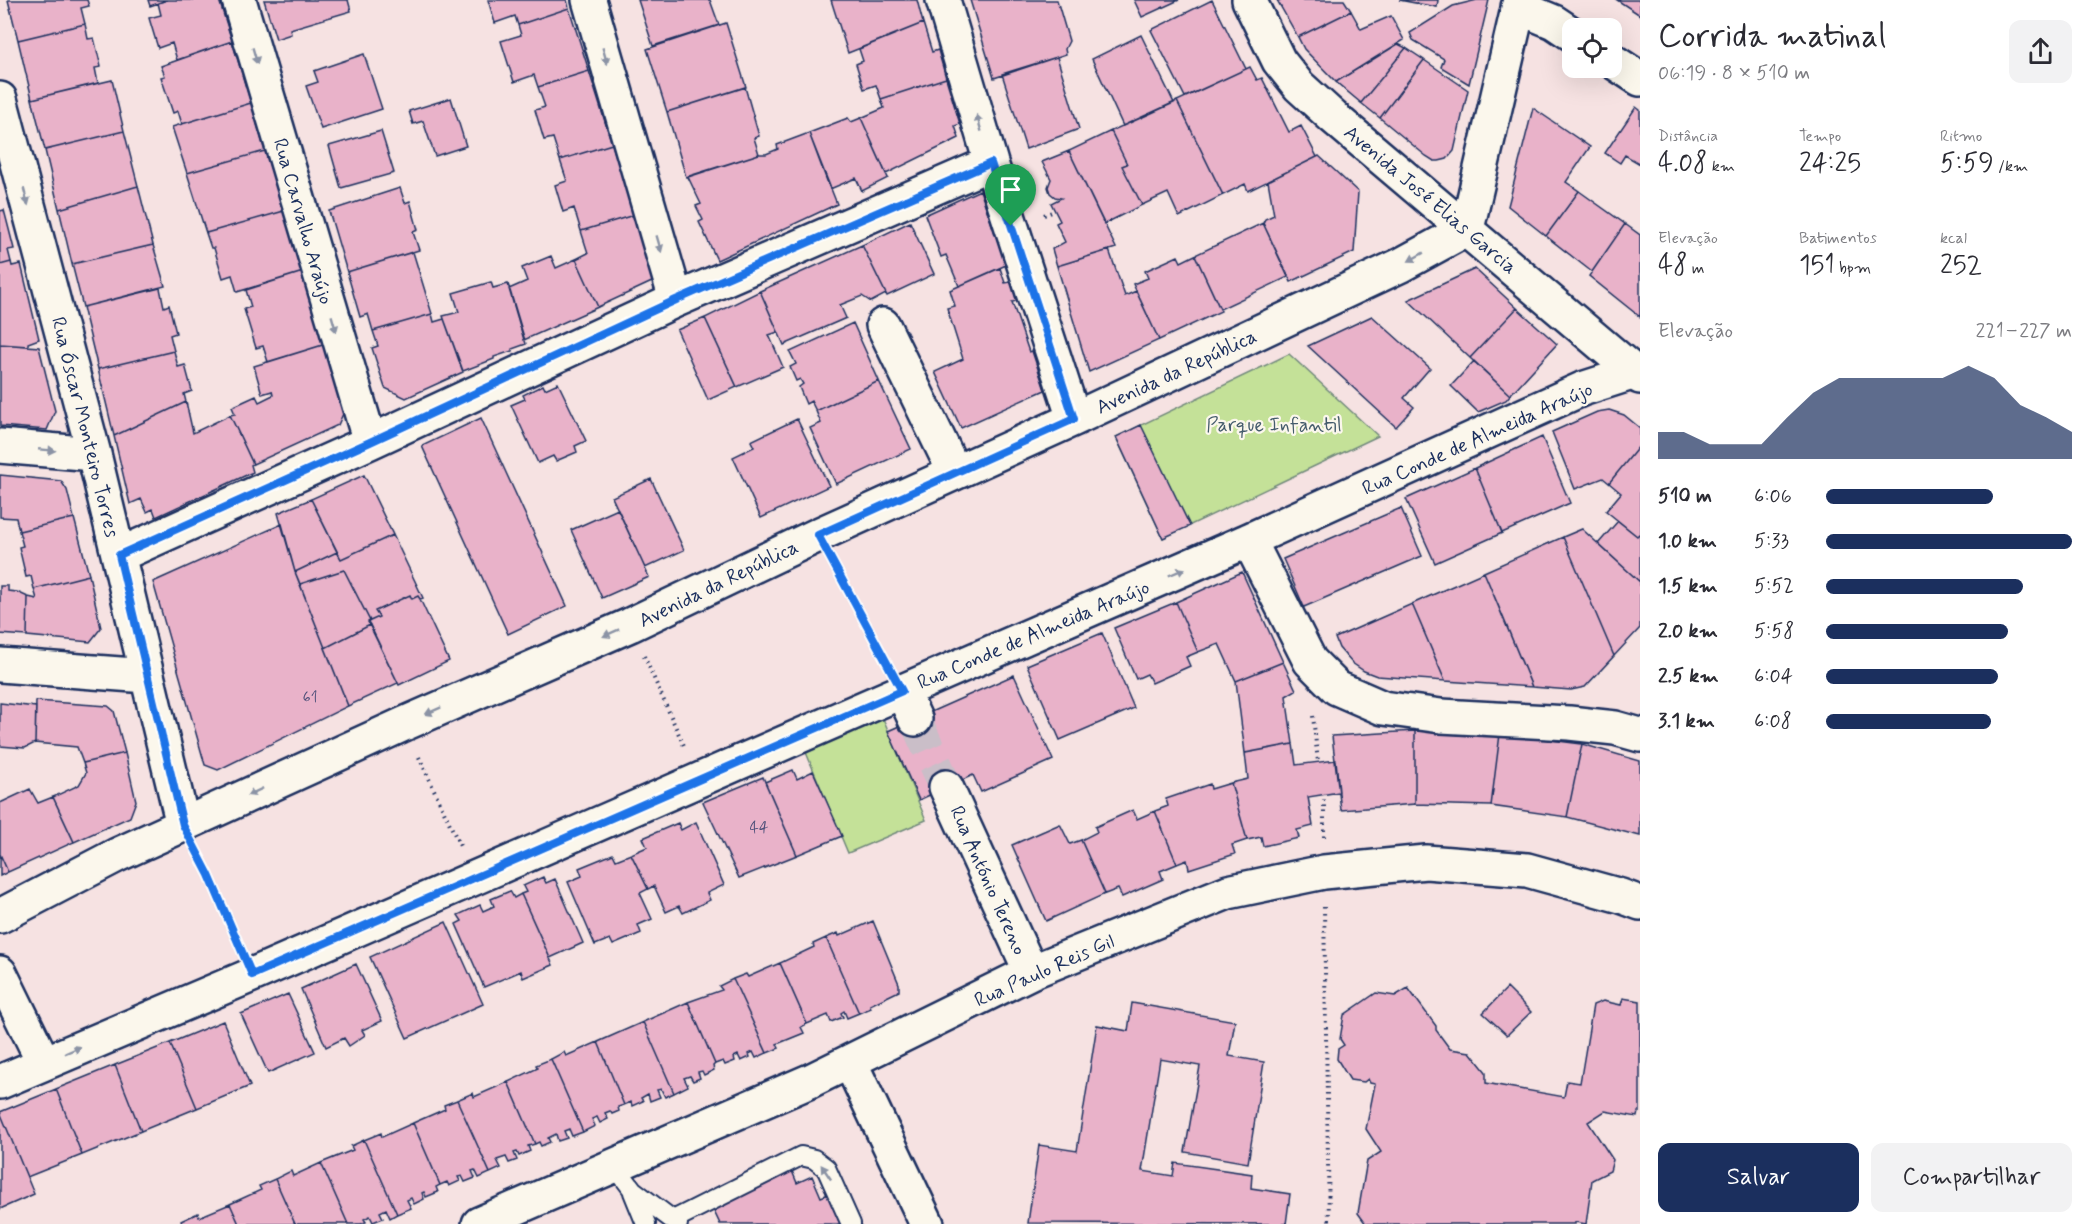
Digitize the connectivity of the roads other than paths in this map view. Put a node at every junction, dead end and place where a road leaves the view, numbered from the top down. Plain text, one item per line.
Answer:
1 (239, 0) edge
2 (589, 0) edge
3 (943, 0) edge
4 (1249, 0) edge
5 (1519, 3) edge
6 (1562, 27) edge
7 (1622, 67) edge
8 (1640, 79) edge
9 (0, 99) edge
10 (991, 163) junction
11 (1467, 229) junction
12 (676, 300) junction
13 (883, 325) dead end
14 (1637, 374) edge
15 (1074, 419) junction
16 (370, 442) junction
17 (0, 446) edge
18 (93, 454) junction
19 (955, 473) junction
20 (1249, 540) junction
21 (119, 555) junction
22 (0, 665) edge
23 (147, 676) junction
24 (1640, 735) edge
25 (946, 787) tunnel mouth
26 (183, 825) junction
27 (1640, 903) edge
28 (0, 916) edge
29 (1031, 972) junction
30 (0, 973) edge
31 (850, 1062) junction
32 (44, 1063) junction
33 (2, 1075) edge
34 (624, 1178) junction
35 (675, 1222) edge
36 (479, 1224) edge
37 (646, 1224) edge
38 (850, 1224) edge
39 (927, 1224) edge

1 -> 16 street, Rua Carvalho Araújo
2 -> 12 street
10 -> 3 street
4 - 11 street, Avenida José Elias Garcia
5 - 6 street
5 - 11 street
7 - 8 street
9 -> 18 street, Rua Óscar Monteiro Torres
10 - 12 street
10 - 15 street
11 - 14 street, Avenida José Elias Garcia
11 -> 15 street, Avenida da República
12 - 16 street
13 - 19 street
14 - 20 street, Rua Conde de Almeida Araújo
15 - 19 street, Avenida da República
16 - 21 street
17 -> 18 street
18 - 21 street, Rua Óscar Monteiro Torres
19 -> 26 street, Avenida da República
20 - 24 street
32 -> 20 street, Rua Conde de Almeida Araújo
21 - 23 street, Rua Óscar Monteiro Torres
22 - 23 street
23 - 26 street, Rua Óscar Monteiro Torres
25 - 29 street, Rua António Tereno
26 - 28 street, Avenida da República
27 - 29 street, Rua Paulo Reis Gil
29 - 31 street, Rua Paulo Reis Gil
30 - 32 street
31 - 34 street, Rua Paulo Reis Gil
31 - 39 street
32 - 33 street, Rua Conde de Almeida Araújo
34 - 35 lane
34 - 36 street, Rua Paulo Reis Gil
34 - 37 lane
38 -> 35 lane

